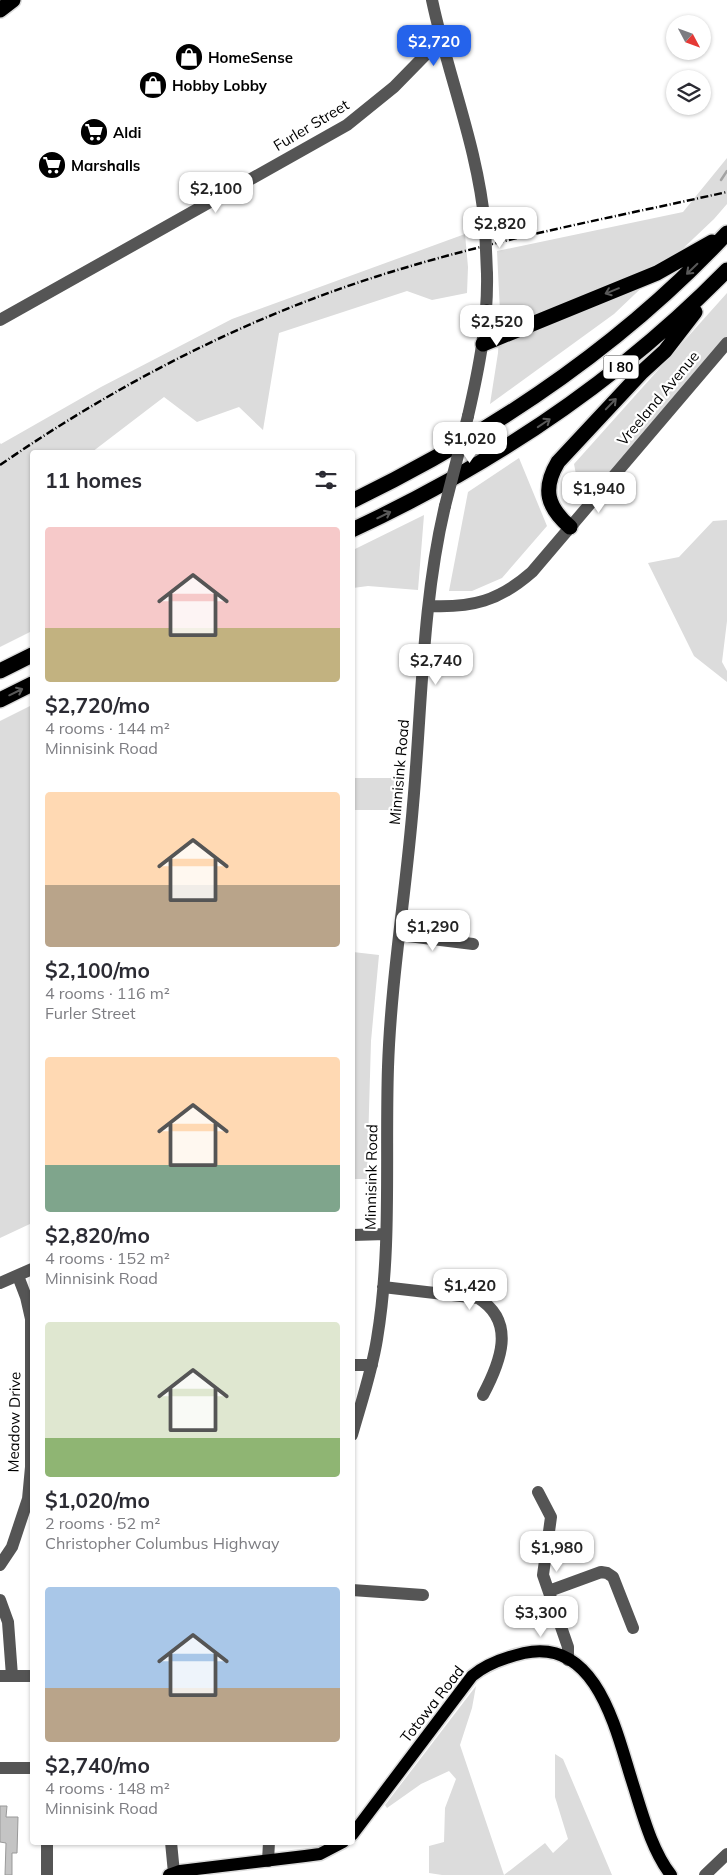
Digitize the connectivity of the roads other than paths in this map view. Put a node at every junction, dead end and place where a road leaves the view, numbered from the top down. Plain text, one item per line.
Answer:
1 (13, 0) edge
2 (432, 0) edge
3 (0, 10) edge
4 (440, 40) junction
5 (726, 234) edge
6 (726, 271) edge
7 (487, 312) junction
8 (0, 320) edge
9 (525, 326) junction
10 (727, 343) edge
11 (483, 344) junction
12 (355, 499) edge
13 (570, 527) junction
14 (355, 529) edge
15 (429, 606) junction
16 (30, 656) edge
17 (0, 671) edge
18 (30, 685) edge
19 (0, 700) edge
20 (400, 935) junction
21 (473, 944) dead end
22 (386, 1234) junction
23 (355, 1235) edge
24 (30, 1271) edge
25 (18, 1276) junction
26 (0, 1283) edge
27 (383, 1287) junction
28 (30, 1315) edge
29 (355, 1365) edge
30 (372, 1365) junction
31 (483, 1395) dead end
32 (355, 1424) edge
33 (30, 1478) edge
34 (538, 1492) dead end
35 (0, 1565) edge
36 (355, 1590) edge
37 (548, 1591) junction
38 (423, 1595) dead end
39 (0, 1600) edge
40 (634, 1628) dead end
41 (568, 1660) junction
42 (6, 1676) edge
43 (30, 1676) edge
44 (0, 1768) edge
45 (30, 1768) edge
46 (355, 1831) edge
47 (47, 1845) edge
48 (171, 1845) edge
49 (269, 1845) edge
50 (337, 1845) edge
51 (727, 1854) edge
52 (268, 1861) junction
53 (171, 1874) edge
54 (47, 1875) edge
55 (671, 1875) edge
56 (705, 1875) edge

1 - 3 highway
2 - 4 street, Minnisink Road
4 - 7 street, Minnisink Road, bridge
4 - 8 street, Furler Street
5 -> 9 highway
5 -> 12 highway, I 80
13 -> 6 highway
14 -> 6 highway, I 80
7 - 9 highway
7 - 11 street, Minnisink Road
9 - 11 highway
10 - 13 street, Vreeland Avenue
11 - 15 street, Minnisink Road, bridge
13 - 15 street, Vreeland Avenue
15 - 20 street, Minnisink Road
16 - 17 highway
19 -> 18 highway
20 - 21 street
20 - 22 street, Minnisink Road
22 - 23 street
22 - 27 street, Minnisink Road
24 - 25 street
25 - 26 street
25 - 28 street, Meadow Drive
27 - 30 street, Minnisink Road
27 - 31 street
29 - 30 street
30 - 32 street, Minnisink Road
33 - 35 street, Meadow Drive
34 - 37 street
36 - 38 street
37 - 40 street
37 - 41 street
39 - 42 street
41 - 46 main road, Totowa Road
41 - 55 main road, Totowa Road
42 - 43 street
44 - 45 street
47 - 54 street
48 - 53 street
49 - 52 street
50 - 52 main road
51 - 56 street
52 - 53 main road

